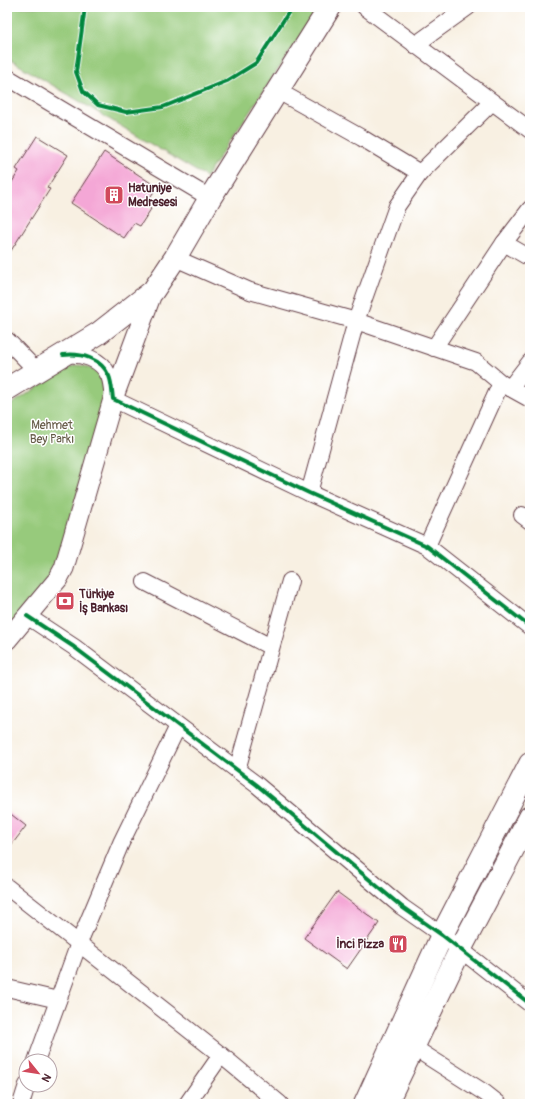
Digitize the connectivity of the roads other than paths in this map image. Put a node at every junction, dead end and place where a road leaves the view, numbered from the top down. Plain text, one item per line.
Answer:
1 (330, 7) edge
2 (365, 7) edge
3 (468, 7) edge
4 (415, 45) junction
5 (7, 77) edge
6 (278, 91) junction
7 (492, 102) junction
8 (523, 119) edge
9 (530, 130) edge
10 (420, 173) junction
11 (210, 198) junction
12 (530, 209) edge
13 (504, 243) junction
14 (175, 258) junction
15 (530, 258) edge
16 (153, 291) junction
17 (356, 321) junction
18 (7, 340) edge
19 (434, 348) junction
20 (63, 355) junction
21 (530, 362) edge
22 (38, 371) junction
23 (506, 386) junction
24 (7, 389) edge
25 (112, 398) junction
26 (530, 399) edge
27 (309, 493) junction
28 (427, 546) junction
29 (290, 581) dead end
30 (145, 582) dead end
31 (15, 627) edge
32 (530, 628) edge
33 (271, 647) junction
34 (178, 726) junction
35 (530, 764) edge
36 (237, 770) junction
37 (530, 817) edge
38 (7, 887) edge
39 (442, 936) junction
40 (79, 943) junction
41 (460, 950) junction
42 (7, 988) edge
43 (58, 1000) junction
44 (530, 1004) edge
45 (405, 1041) junction
46 (39, 1053) edge
47 (221, 1054) junction
48 (25, 1093) edge
49 (482, 1099) edge
50 (21, 1104) edge
51 (187, 1104) edge
52 (280, 1104) edge
53 (365, 1104) edge
54 (386, 1104) edge
55 (499, 1104) edge

1 - 6 main road
2 - 4 street
3 - 4 street
4 - 7 street
5 - 11 street
6 - 10 street
6 - 11 main road
7 - 8 street
7 - 10 street
8 - 9 street
10 - 17 street
11 - 14 main road
12 - 13 street
13 - 15 street
13 - 19 street
14 - 16 main road
14 - 17 street
16 - 20 main road
16 - 25 street
17 - 19 street
17 - 27 street
18 - 22 street
19 - 23 street
20 - 22 main road
20 - 25 street
21 - 23 street
22 - 24 main road
23 - 26 street
23 - 28 street
25 - 27 street
25 - 31 street
27 - 28 street
28 - 32 street
29 - 33 street
30 - 33 street
31 - 34 street
33 - 36 street
34 - 36 street
34 - 40 street
35 - 39 main road
36 - 39 street
37 - 41 main road
38 - 40 street
39 - 41 street
39 - 45 main road
40 - 43 street
40 - 47 street
41 - 44 street
41 - 45 main road
42 - 43 street
43 - 46 street
45 - 49 street
45 - 53 main road
45 - 54 main road
47 - 51 street
47 - 52 street
48 - 50 street
49 - 55 street

